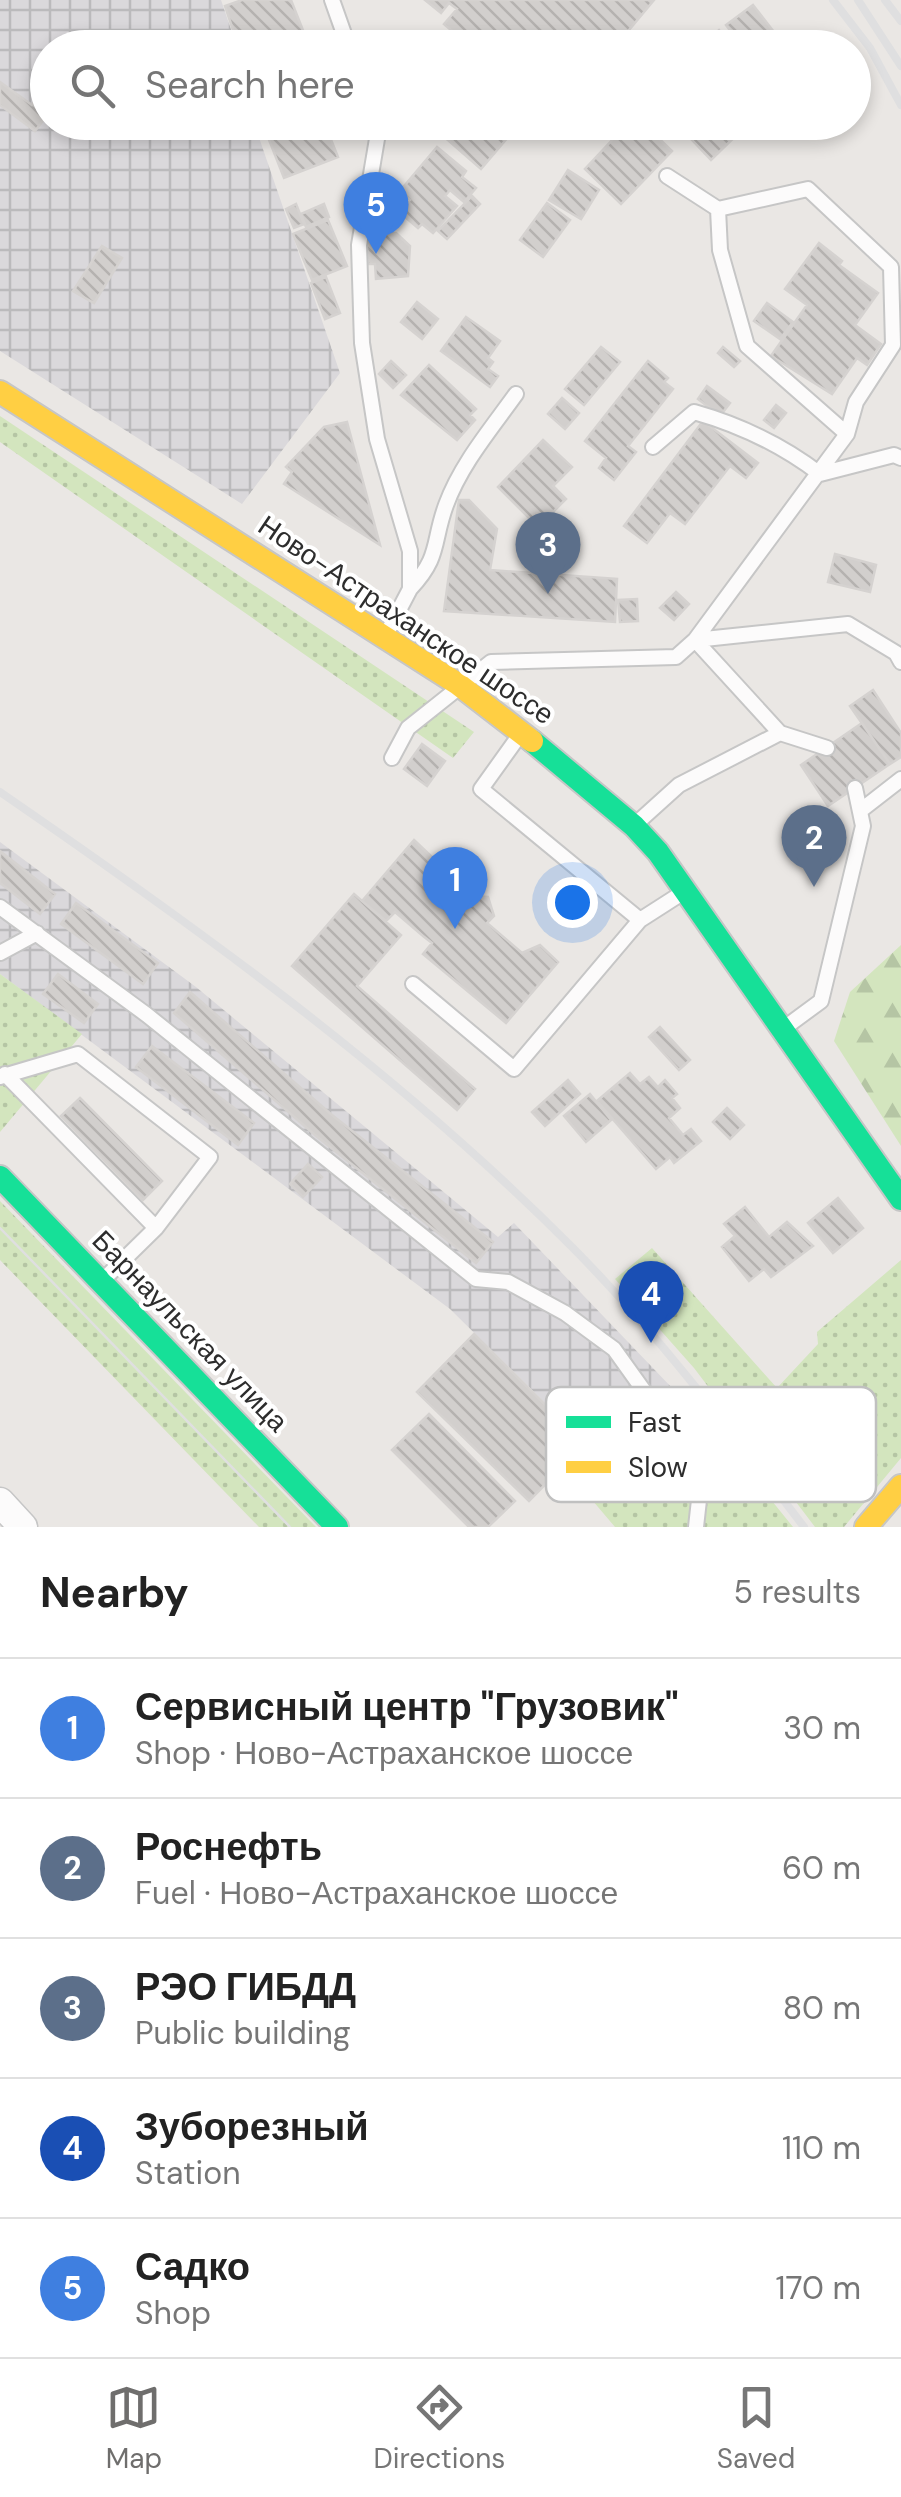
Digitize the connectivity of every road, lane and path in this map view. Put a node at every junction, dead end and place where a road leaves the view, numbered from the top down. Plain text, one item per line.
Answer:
1 (332, 0) edge
2 (343, 30) edge
3 (377, 140) edge
4 (667, 176) dead end
5 (718, 210) junction
6 (0, 392) edge
7 (516, 394) dead end
8 (847, 434) junction
9 (653, 447) dead end
10 (901, 458) edge
11 (820, 474) junction
12 (410, 589) junction
13 (385, 636) junction
14 (696, 640) junction
15 (901, 662) edge
16 (458, 684) junction
17 (523, 732) junction
18 (780, 733) junction
19 (826, 748) dead end
20 (392, 758) dead end
21 (901, 779) edge
22 (855, 788) dead end
23 (860, 812) junction
24 (634, 826) junction
25 (686, 890) junction
26 (0, 908) edge
27 (640, 920) junction
28 (37, 932) junction
29 (0, 953) edge
30 (413, 984) dead end
31 (782, 1030) junction
32 (3, 1076) edge
33 (0, 1177) edge
34 (901, 1200) edge
35 (156, 1228) junction
36 (100, 1283) junction
37 (641, 1387) edge
38 (901, 1486) edge
39 (0, 1502) edge
40 (699, 1502) edge
41 (23, 1527) edge
42 (337, 1527) edge
43 (696, 1527) edge
44 (866, 1527) edge

1 - 2 lane
3 - 12 lane
4 - 5 lane
5 - 8 lane
5 - 8 lane
6 - 13 main road, Ново-Астраханское шоссе
7 - 12 lane
8 - 11 lane
9 - 11 lane
10 - 11 lane
11 - 14 lane
12 - 13 lane
13 - 16 main road, Ново-Астраханское шоссе
14 - 15 lane
14 - 16 lane
14 - 18 lane
16 - 17 main road, Ново-Астраханское шоссе
16 - 20 lane
17 - 24 main road, Ново-Астраханское шоссе
17 - 27 lane
18 - 19 lane
18 - 24 lane
21 - 23 lane
22 - 23 lane
23 - 31 lane
24 - 25 main road, Ново-Астраханское шоссе
25 - 27 lane
25 - 31 main road, Ново-Астраханское шоссе
26 - 28 lane
27 - 30 lane
28 - 29 lane
28 - 37 lane
31 - 34 main road, Ново-Астраханское шоссе
32 - 35 lane
32 - 35 lane
33 - 36 main road, Барнаульская улица
35 - 36 lane
36 - 42 main road, Барнаульская улица
38 - 44 main road
39 - 41 street
40 - 43 lane

